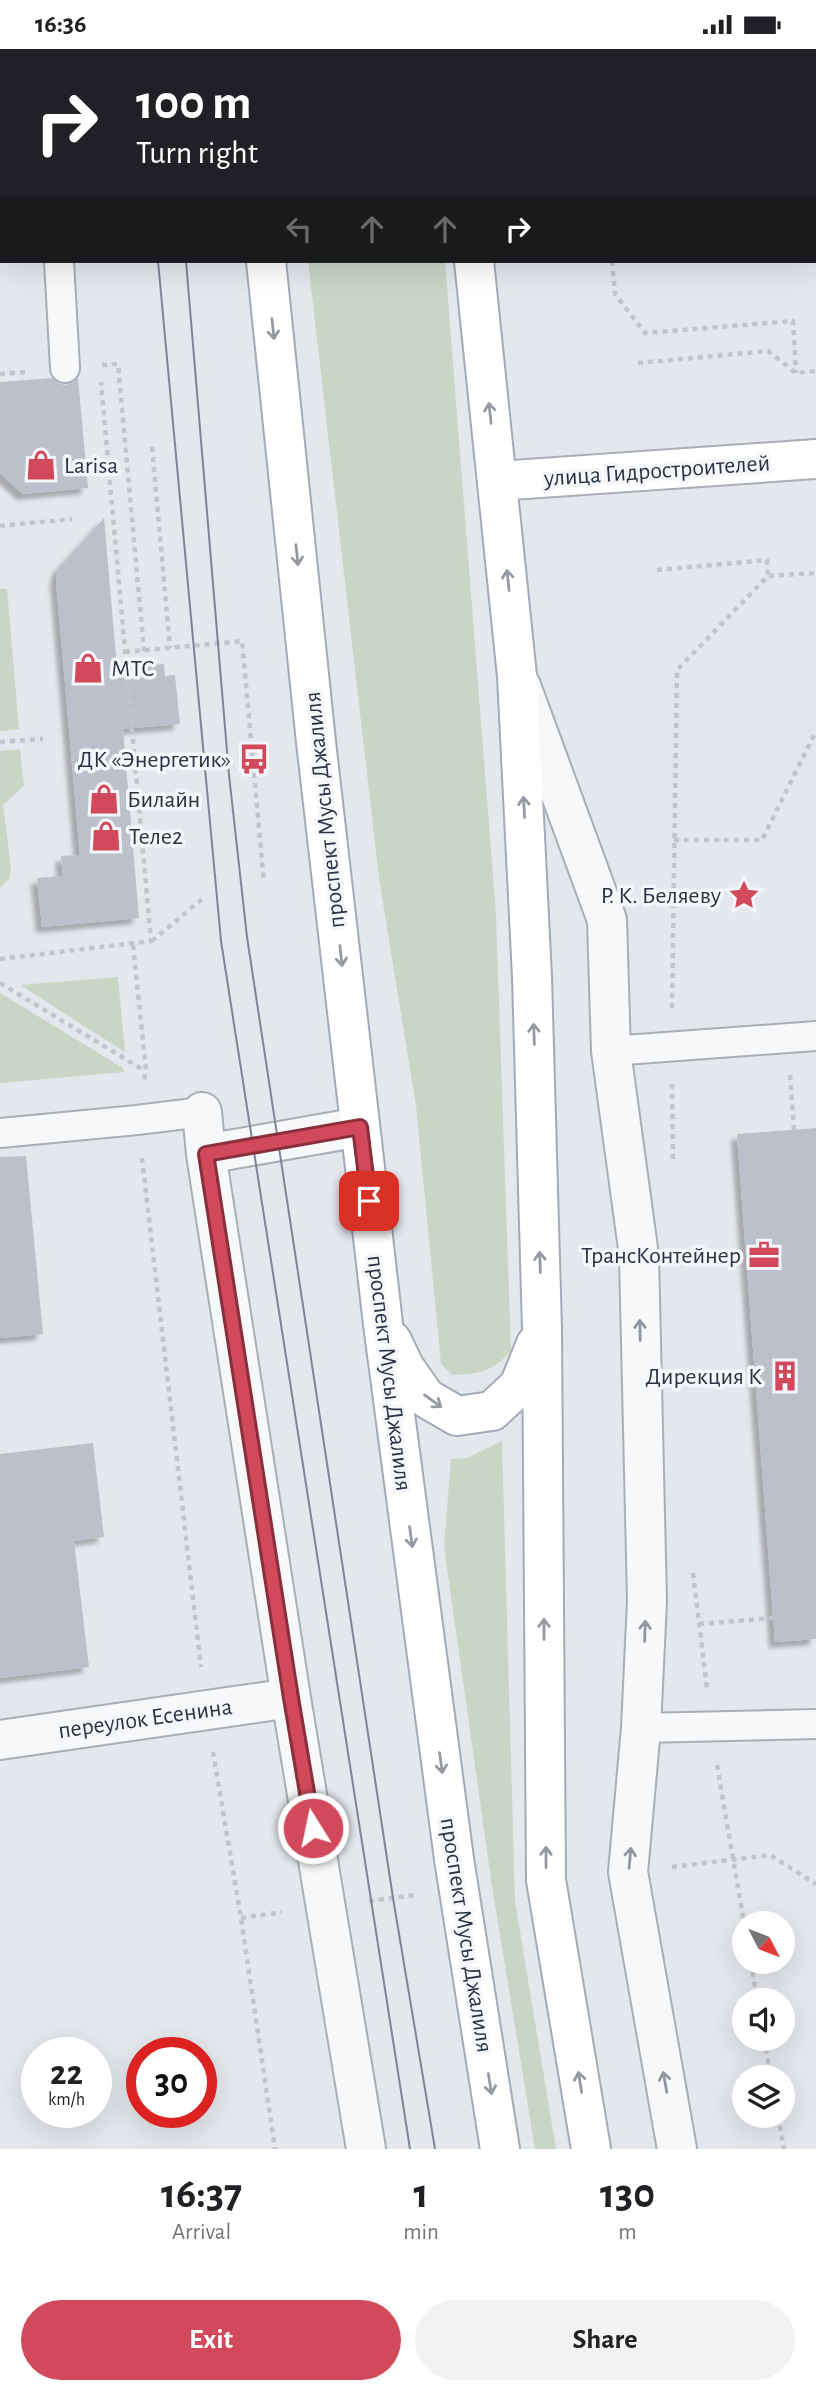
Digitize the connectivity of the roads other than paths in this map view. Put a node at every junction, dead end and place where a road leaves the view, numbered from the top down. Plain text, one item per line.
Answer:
1 (59, 263) edge
2 (266, 263) edge
3 (474, 263) edge
4 (65, 368) dead end
5 (816, 459) edge
6 (497, 481) junction
7 (517, 676) junction
8 (816, 1035) edge
9 (611, 1051) junction
10 (202, 1112) joint
11 (360, 1127) junction
12 (0, 1133) edge
13 (206, 1154) junction
14 (383, 1324) junction
15 (542, 1330) junction
16 (291, 1698) junction
17 (816, 1724) edge
18 (641, 1728) junction
19 (0, 1740) edge
20 (366, 2149) edge
21 (500, 2149) edge
22 (591, 2149) edge
23 (677, 2149) edge

1 - 4 lane
2 -> 11 main road, проспект Мусы Джалиля
6 -> 3 main road
5 - 6 main road, улица Гидростроителей
7 -> 6 main road
7 - 9 street
15 -> 7 main road
8 - 9 lane
18 -> 9 street
10 - 12 lane
10 - 13 street
11 - 13 street
11 - 14 main road, проспект Мусы Джалиля
13 - 16 street
14 -> 15 main road
14 -> 21 main road, проспект Мусы Джалиля
22 -> 15 main road
16 - 19 street, переулок Есенина
16 - 20 street
17 - 18 lane
23 -> 18 street

